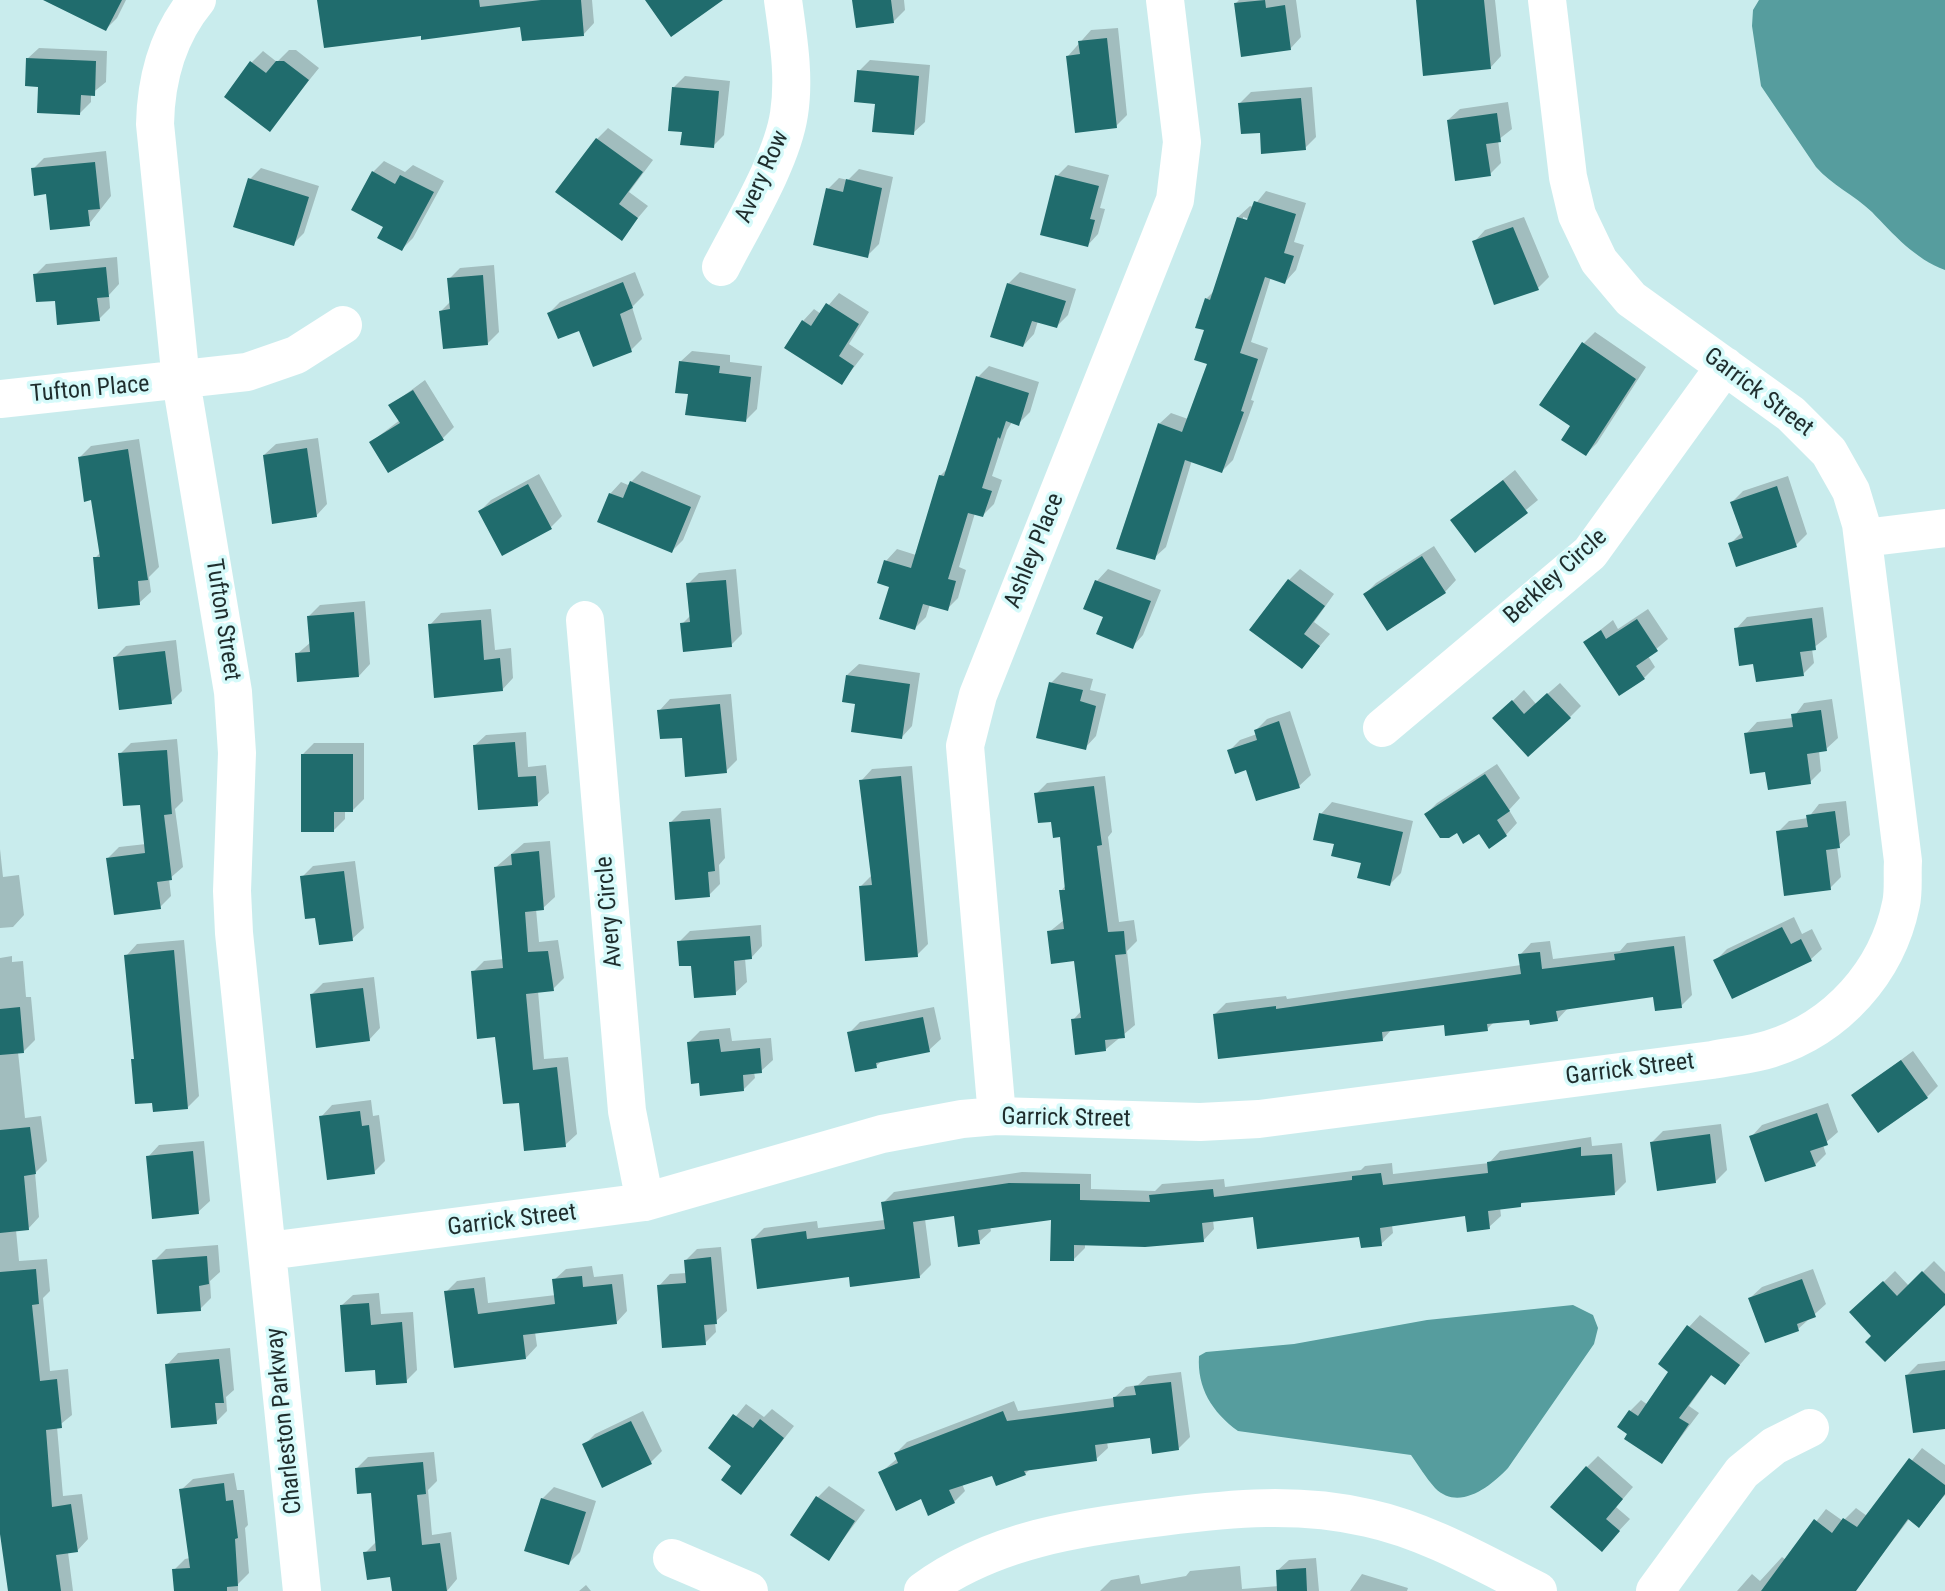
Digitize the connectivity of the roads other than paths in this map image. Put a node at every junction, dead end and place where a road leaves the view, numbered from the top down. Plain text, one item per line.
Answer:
1 (197, 0) edge
2 (783, 0) edge
3 (1165, 0) edge
4 (1547, 0) edge
5 (721, 267) dead end
6 (343, 325) dead end
7 (1725, 366) junction
8 (181, 381) junction
9 (0, 398) edge
10 (1945, 527) edge
11 (1864, 538) junction
12 (585, 620) dead end
13 (1382, 728) dead end
14 (997, 1116) junction
15 (645, 1202) junction
16 (268, 1251) junction
17 (1810, 1428) dead end
18 (672, 1558) dead end
19 (302, 1591) edge
20 (749, 1591) edge
21 (923, 1591) edge
22 (1538, 1591) edge
23 (1655, 1591) edge

1 - 8 street, Tufton Street
2 - 5 street, Avery Row
3 - 14 street, Ashley Place
4 - 7 street, Garrick Street
6 - 8 street, Tufton Place
7 - 11 street, Garrick Street
7 - 13 street, Berkley Circle
8 - 9 street, Tufton Place
8 - 16 street, Tufton Street
10 - 11 street
11 - 14 street, Garrick Street
12 - 15 street, Avery Circle
14 - 15 street, Garrick Street
15 - 16 street, Garrick Street
16 - 19 street, Charleston Parkway
17 - 23 street
18 - 20 street
21 - 22 street

